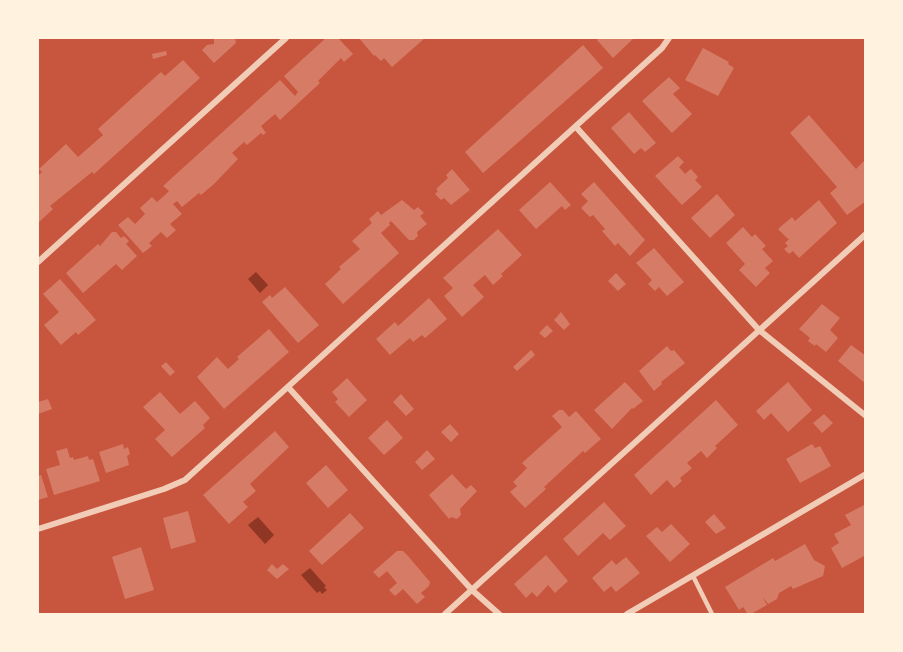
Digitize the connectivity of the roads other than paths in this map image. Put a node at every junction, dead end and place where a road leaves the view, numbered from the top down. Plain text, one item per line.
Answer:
1 (285, 38) edge
2 (669, 38) edge
3 (576, 127) junction
4 (866, 234) edge
5 (38, 262) edge
6 (759, 330) junction
7 (288, 387) junction
8 (866, 416) edge
9 (866, 474) edge
10 (38, 529) edge
11 (693, 576) junction
12 (472, 590) junction
13 (445, 615) edge
14 (499, 615) edge
15 (627, 615) edge
16 (712, 615) edge

1 - 5 street
2 - 3 street
3 - 6 street
3 - 7 street
4 - 6 street
6 - 8 street
6 - 12 street
7 - 10 street
7 - 12 street
9 - 11 street
11 - 15 street
11 - 16 lane
12 - 13 street
12 - 14 street

